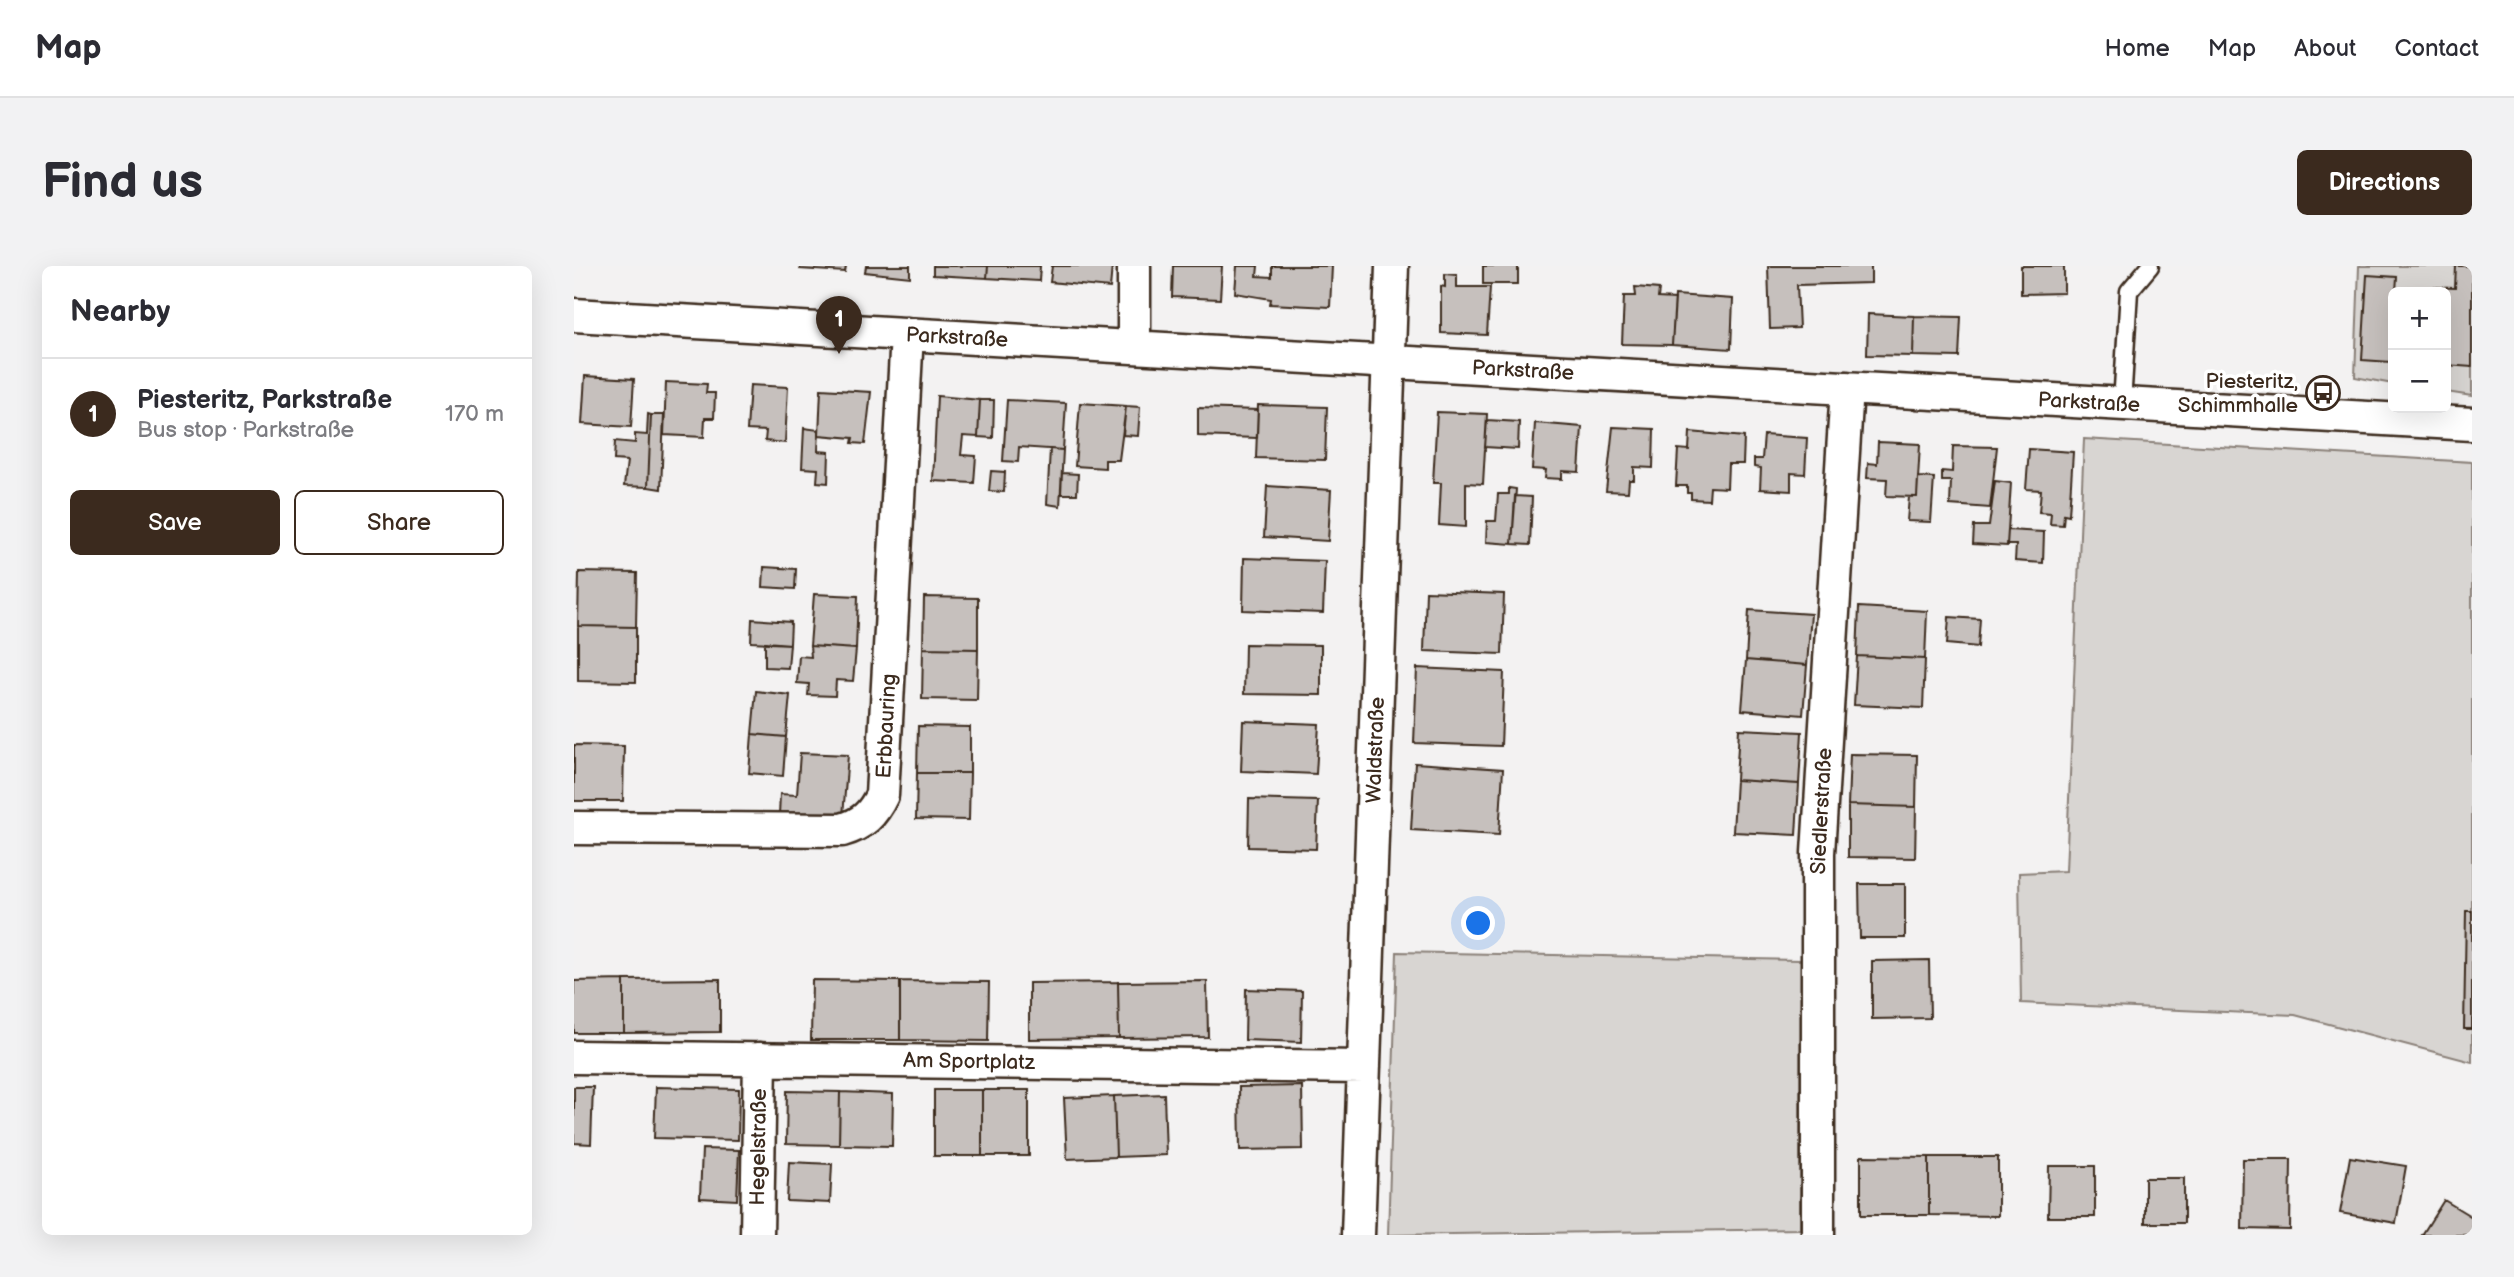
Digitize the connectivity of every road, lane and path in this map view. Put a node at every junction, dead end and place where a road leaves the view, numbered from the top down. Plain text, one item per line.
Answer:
1 (1134, 266) edge
2 (1392, 266) edge
3 (2150, 266) edge
4 (574, 315) edge
5 (907, 334) junction
6 (1134, 346) junction
7 (1389, 362) junction
8 (1847, 388) junction
9 (2122, 404) junction
10 (2472, 424) edge
11 (574, 828) edge
12 (574, 1057) edge
13 (760, 1059) junction
14 (1364, 1067) junction
15 (757, 1235) edge
16 (1358, 1235) edge
17 (1818, 1235) edge

1 - 6 street
2 - 7 street, Waldstraße
3 - 9 lane
4 - 5 street, Parkstraße
5 - 6 street, Parkstraße
5 - 11 street, Erbbauring
6 - 7 street, Parkstraße
7 - 8 street, Parkstraße
7 - 14 street, Waldstraße
8 - 9 street, Parkstraße
8 - 17 street, Siedlerstraße
9 - 10 street, Parkstraße
12 - 13 street, Am Sportplatz
13 - 14 street, Am Sportplatz
13 - 15 street, Hegelstraße
14 - 16 street, Waldstraße

